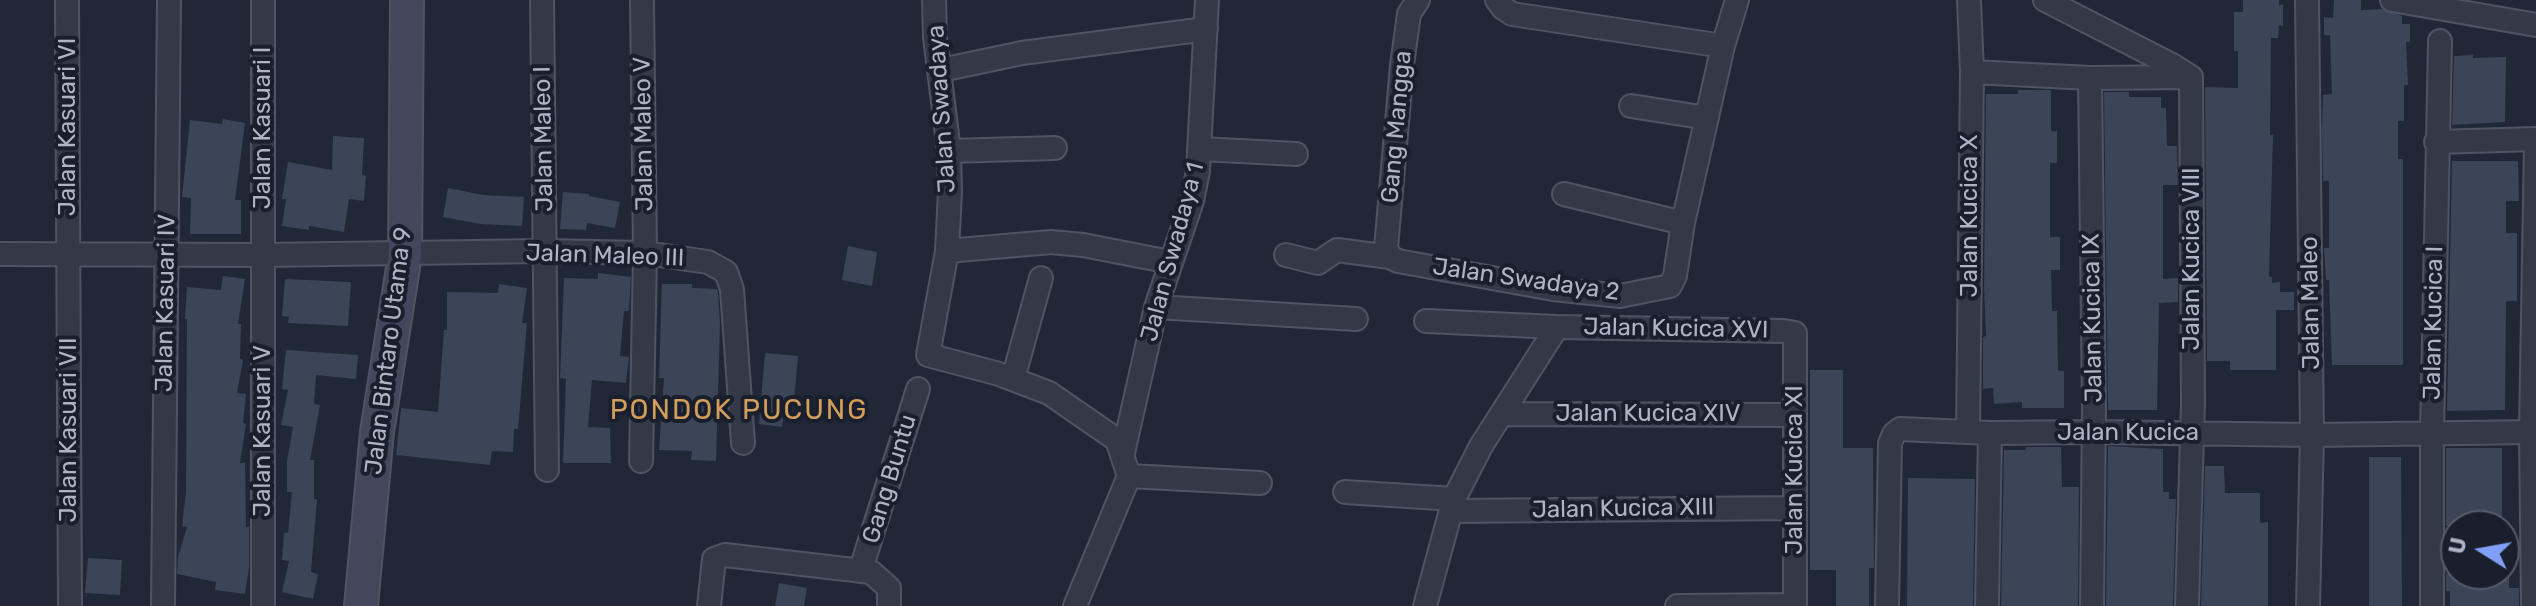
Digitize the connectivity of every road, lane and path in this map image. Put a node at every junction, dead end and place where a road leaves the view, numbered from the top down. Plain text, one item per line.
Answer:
1 (67, 0) edge
2 (169, 0) edge
3 (263, 0) edge
4 (407, 0) edge
5 (542, 0) edge
6 (642, 0) edge
7 (934, 0) edge
8 (1207, 0) edge
9 (1418, 0) edge
10 (1497, 0) edge
11 (1737, 0) edge
12 (1969, 0) edge
13 (2045, 0) edge
14 (2307, 0) edge
15 (2392, 0) edge
16 (2536, 25) edge
17 (1206, 29) junction
18 (2440, 41) dead end
19 (1723, 46) junction
20 (941, 70) junction
21 (1972, 72) junction
22 (2191, 77) junction
23 (2090, 78) junction
24 (1631, 106) dead end
25 (1707, 118) junction
26 (2536, 141) edge
27 (2436, 142) junction
28 (1055, 148) dead end
29 (1201, 149) junction
30 (949, 151) junction
31 (1296, 154) dead end
32 (1564, 194) dead end
33 (1683, 223) junction
34 (545, 251) junction
35 (947, 251) junction
36 (645, 253) junction
37 (0, 254) edge
38 (167, 254) junction
39 (68, 255) junction
40 (262, 255) junction
41 (405, 255) junction
42 (1286, 255) dead end
43 (1390, 257) junction
44 (1170, 262) junction
45 (1041, 278) dead end
46 (1156, 307) junction
47 (1356, 319) dead end
48 (1426, 321) dead end
49 (1557, 327) junction
50 (1795, 333) joint
51 (1013, 379) junction
52 (918, 389) dead end
53 (1502, 414) junction
54 (1795, 415) junction
55 (2093, 432) junction
56 (2533, 432) edge
57 (1979, 433) junction
58 (2192, 433) junction
59 (2432, 434) junction
60 (2312, 435) junction
61 (743, 443) dead end
62 (1123, 453) junction
63 (641, 461) dead end
64 (547, 470) dead end
65 (1129, 476) junction
66 (1260, 483) dead end
67 (1345, 492) dead end
68 (1452, 505) junction
69 (1795, 508) junction
70 (861, 569) junction
71 (1795, 605) edge
72 (70, 606) edge
73 (163, 606) edge
74 (263, 606) edge
75 (361, 606) edge
76 (709, 606) edge
77 (889, 606) edge
78 (1075, 606) edge
79 (1425, 606) edge
80 (1677, 606) edge
81 (1887, 606) edge
82 (1987, 606) edge
83 (2092, 606) edge
84 (2187, 606) edge
85 (2308, 606) edge
86 (2432, 606) edge
87 (2533, 606) edge

1 - 39 street, Jalan Kasuari VI
2 - 38 street, Jalan Kasuari IV
3 - 40 street, Jalan Kasuari I
4 - 41 street, Jalan Bintaro Utama 9
5 - 34 street, Jalan Maleo I
6 - 36 street, Jalan Maleo V
7 - 20 street, Jalan Swadaya
8 - 17 street, Jalan Swadaya 1
9 - 43 street, Gang Mangga
10 - 19 street
11 - 19 street, Jalan Swadaya 2
12 - 21 street, Jalan Kucica X
13 - 22 street
14 - 60 street, Jalan Maleo
15 - 16 street
17 - 20 street
17 - 29 street, Jalan Swadaya 1
18 - 27 street, Jalan Kucica I
19 - 25 street, Jalan Swadaya 2
20 - 30 street, Jalan Swadaya
21 - 23 street
21 - 57 street, Jalan Kucica X
22 - 23 street
22 - 58 street, Jalan Kucica VIII
23 - 55 street, Jalan Kucica IX
24 - 25 street
25 - 33 street, Jalan Swadaya 2
26 - 27 street
26 - 56 street
27 - 59 street, Jalan Kucica I
28 - 30 street
29 - 31 street
29 - 44 street, Jalan Swadaya 1
30 - 35 street, Jalan Swadaya
32 - 33 street
33 - 43 street, Jalan Swadaya 2
34 - 36 street, Jalan Maleo III
34 - 41 street, Jalan Maleo III
34 - 64 street, Jalan Maleo I
35 - 44 street
35 - 51 street, Jalan Swadaya
36 - 61 street, Jalan Maleo III
36 - 63 street, Jalan Maleo V
37 - 39 street
38 - 39 street
38 - 40 street
38 - 73 street, Jalan Kasuari IV
39 - 72 street, Jalan Kasuari VII
40 - 41 street
40 - 74 street, Jalan Kasuari V
41 - 75 street, Jalan Bintaro Utama 9
42 - 43 street, Jalan Swadaya 2
44 - 46 street, Jalan Swadaya 1
45 - 51 street
46 - 47 street
46 - 62 street, Jalan Swadaya 1
48 - 49 street, Jalan Kucica XVI
49 - 50 street, Jalan Kucica XVI
49 - 53 street, Jalan Kucica XVI
50 - 54 street, Jalan Kucica XI
51 - 62 street, Jalan Swadaya
52 - 70 street, Gang Buntu
53 - 54 street, Jalan Kucica XIV
53 - 68 street, Jalan Kucica XVI
54 - 69 street, Jalan Kucica XI
55 - 57 street, Jalan Kucica
55 - 58 street, Jalan Kucica
55 - 83 street, Jalan Kucica IX
56 - 59 street, Jalan Kucica
56 - 87 street
57 - 81 street, Jalan Kucica
57 - 82 street, Jalan Kucica X
58 - 60 street, Jalan Kucica
58 - 84 street, Jalan Kucica VIII
59 - 60 street, Jalan Kucica
59 - 86 street, Jalan Kucica I
60 - 85 street, Jalan Maleo
62 - 65 street, Jalan Swadaya
65 - 66 street
65 - 78 street
67 - 68 street, Jalan Kucica XIII
68 - 69 street, Jalan Kucica XIII
68 - 79 street, Jalan Kucica XVI
69 - 71 street, Jalan Kucica XI
70 - 76 street
70 - 77 street
71 - 80 street

